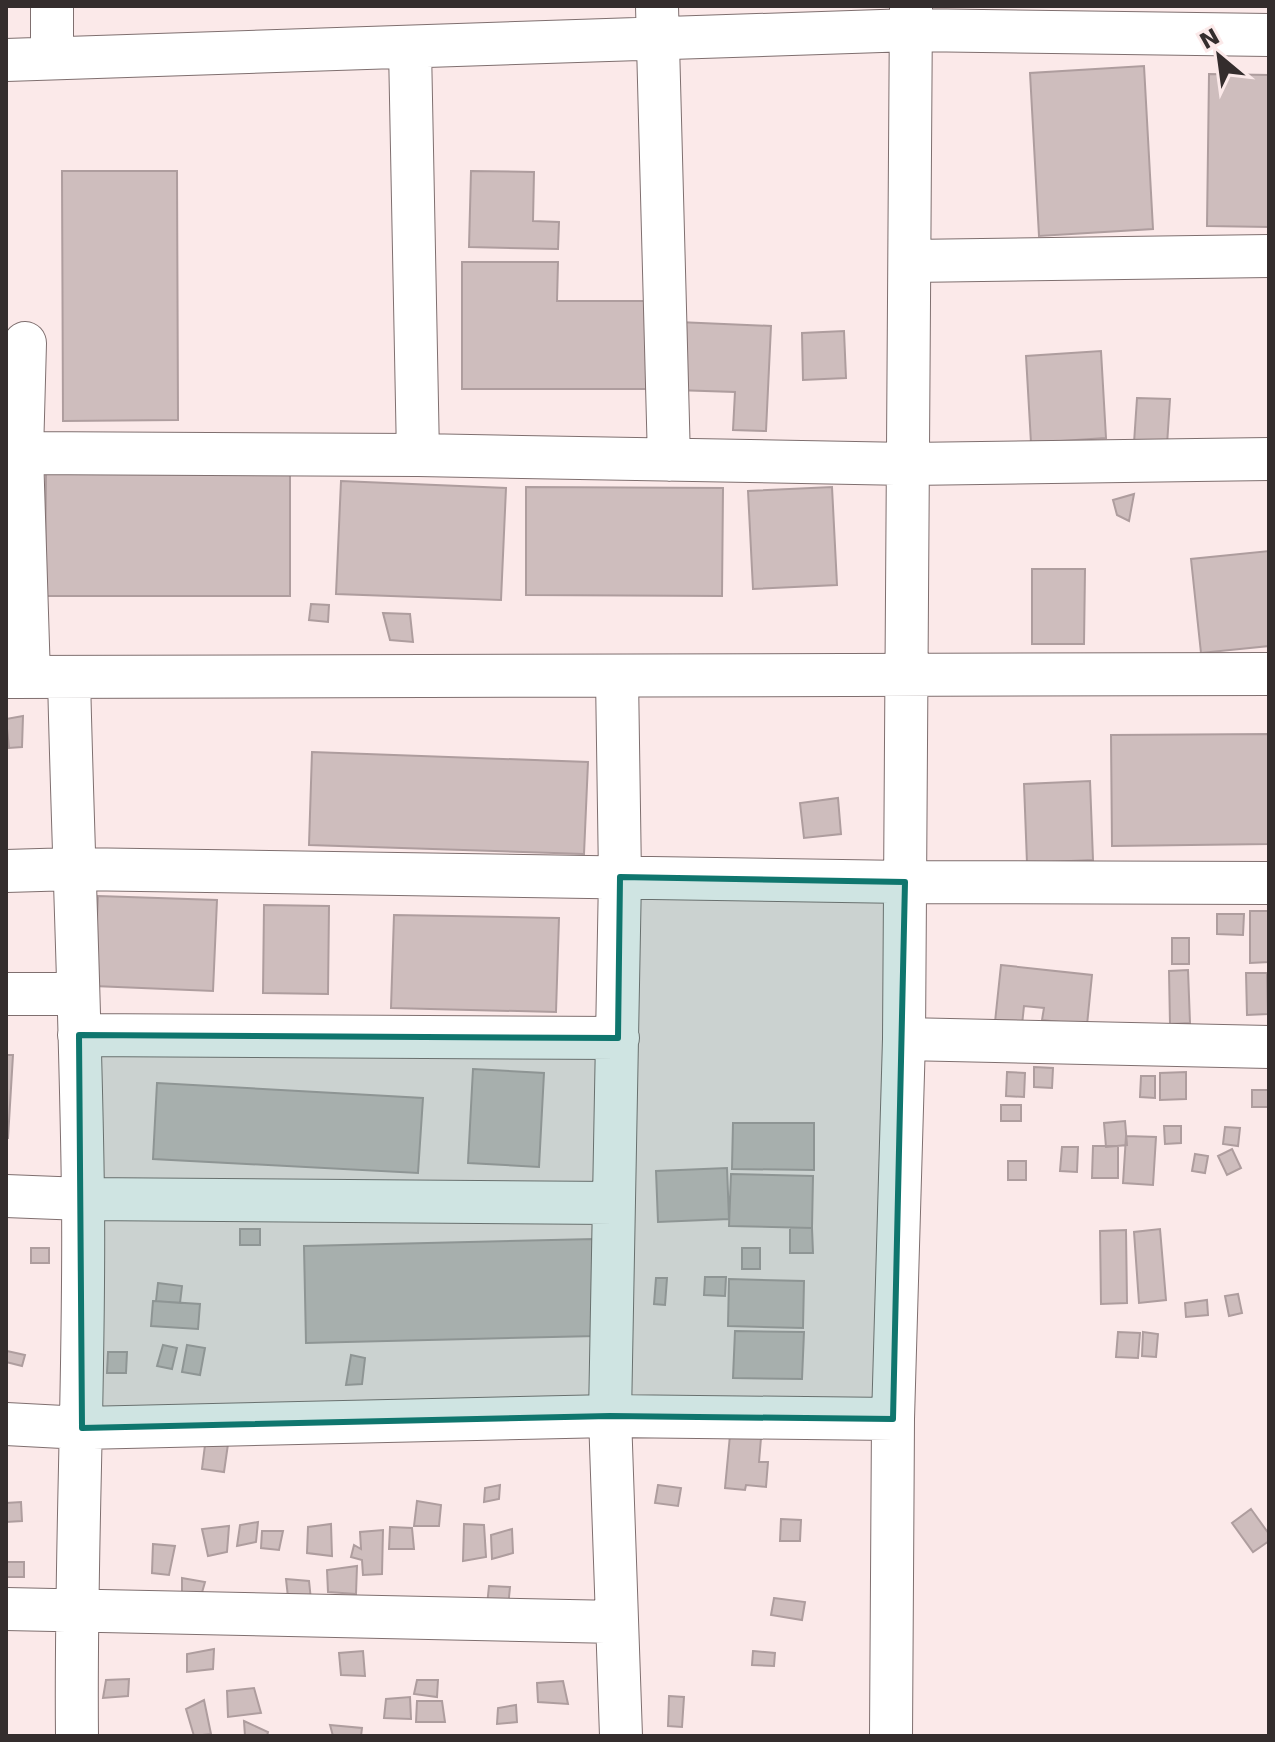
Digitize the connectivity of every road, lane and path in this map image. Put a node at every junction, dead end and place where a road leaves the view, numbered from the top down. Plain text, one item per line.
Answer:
1 (52, 6) edge
2 (911, 18) edge
3 (657, 22) edge
4 (1269, 35) edge
5 (410, 48) junction
6 (52, 58) junction
7 (6, 60) edge
8 (1269, 256) edge
9 (910, 261) junction
10 (25, 343) dead end
11 (22, 453) junction
12 (418, 455) junction
13 (1269, 459) edge
14 (669, 460) junction
15 (908, 464) junction
16 (1269, 674) edge
17 (906, 675) junction
18 (617, 676) junction
19 (35, 677) edge
20 (74, 869) junction
21 (6, 871) edge
22 (620, 877) junction
23 (905, 882) junction
24 (1269, 883) edge
25 (6, 994) edge
26 (78, 994) junction
27 (79, 1035) junction
28 (618, 1038) junction
29 (904, 1039) junction
30 (1269, 1047) edge
31 (6, 1196) edge
32 (83, 1199) junction
33 (614, 1203) junction
34 (610, 1416) junction
35 (893, 1419) junction
36 (6, 1424) edge
37 (82, 1428) junction
38 (6, 1609) edge
39 (76, 1609) junction
40 (617, 1622) junction
41 (77, 1736) edge
42 (621, 1736) edge
43 (891, 1736) edge

1 - 6 street
2 - 3 street
2 - 4 street
2 - 9 street
3 - 5 street
3 - 14 street
5 - 6 street
5 - 12 street
6 - 7 street
8 - 9 street
9 - 15 street
10 - 11 street
11 - 12 street
11 - 19 street
12 - 14 street
13 - 15 street
14 - 15 street
15 - 17 street
16 - 17 street
17 - 18 street
17 - 23 street
18 - 19 street
18 - 22 street
19 - 20 street
20 - 21 street
20 - 22 street
20 - 26 street
22 - 23 street
22 - 28 street
23 - 24 street
23 - 29 street
25 - 26 street
26 - 27 street
27 - 28 street
27 - 32 street
28 - 33 street
29 - 30 street
29 - 35 street
31 - 32 street
32 - 33 street
32 - 37 street
33 - 34 street
34 - 35 street
34 - 37 street
34 - 40 street
35 - 43 street
36 - 37 street
37 - 39 street
38 - 39 street
39 - 40 street
39 - 41 street
40 - 42 street

